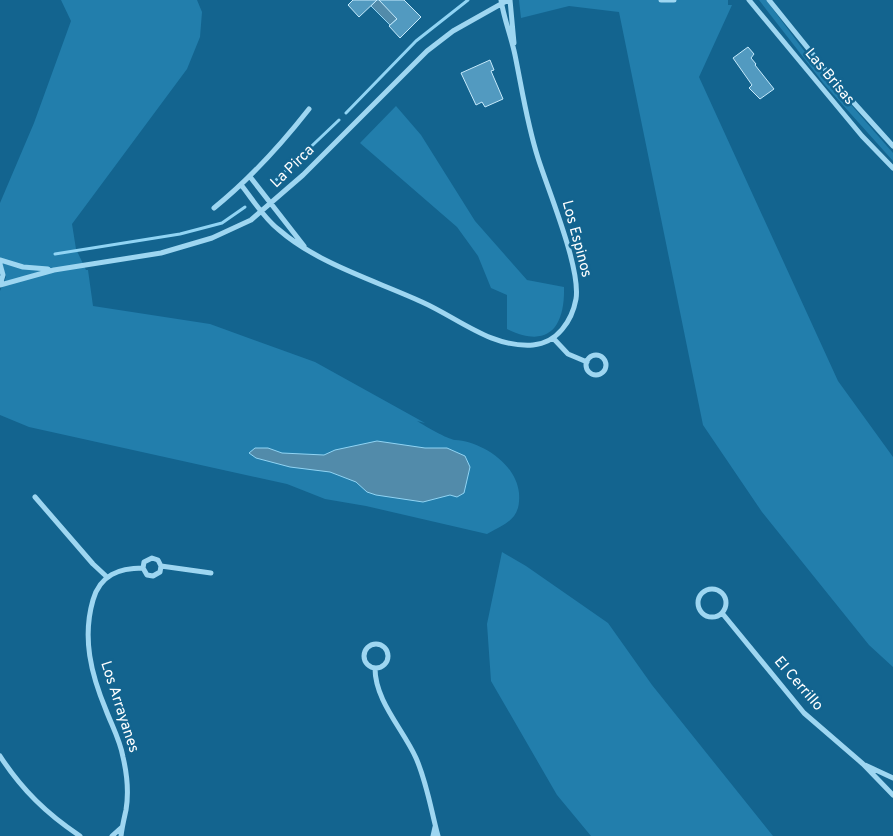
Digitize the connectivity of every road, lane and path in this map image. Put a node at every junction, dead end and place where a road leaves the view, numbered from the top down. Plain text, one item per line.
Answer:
1 (509, 0) edge
2 (662, 0) edge
3 (674, 0) edge
4 (748, 0) edge
5 (770, 0) edge
6 (501, 2) edge
7 (514, 54) junction
8 (309, 109) dead end
9 (893, 146) edge
10 (893, 168) edge
11 (251, 178) junction
12 (242, 186) junction
13 (272, 205) junction
14 (214, 208) dead end
15 (262, 212) junction
16 (306, 248) junction
17 (0, 262) edge
18 (54, 270) junction
19 (0, 285) edge
20 (553, 338) junction
21 (587, 362) dead end
22 (35, 497) dead end
23 (161, 566) junction
24 (143, 568) junction
25 (211, 573) dead end
26 (107, 577) junction
27 (722, 613) junction
28 (375, 668) junction
29 (0, 756) edge
30 (863, 764) junction
31 (893, 778) edge
32 (893, 795) edge
33 (435, 826) junction
34 (122, 827) junction
35 (80, 836) edge
36 (112, 836) edge
37 (121, 836) edge
38 (433, 836) edge
39 (438, 836) edge

1 - 6 street, La Pirca
1 - 7 street, Los Espinos
2 - 3 street
4 - 10 street, Las Brisas
5 - 9 street, Las Brisas
6 - 7 street, Los Espinos
6 - 13 street, La Pirca
7 - 20 street, Los Espinos
8 - 11 street
11 - 12 street
11 - 13 street
12 - 14 street
12 - 15 street
13 - 15 street, La Pirca
13 - 16 street
15 - 16 street
15 - 18 street, La Pirca
16 - 20 street
17 - 18 street, La Pirca
17 - 19 street
18 - 19 street, La Pirca
20 - 21 street
22 - 26 street
23 - 24 street
23 - 24 street
23 - 25 street
24 - 26 street
26 - 34 street, Los Arrayanes
27 - 27 street
27 - 30 street, El Cerrillo
28 - 28 street
28 - 33 street
29 - 35 street
30 - 31 street, El Cerrillo
30 - 32 street, El Cerrillo
33 - 38 street
33 - 39 street
34 - 36 street
34 - 37 street, Los Arrayanes

